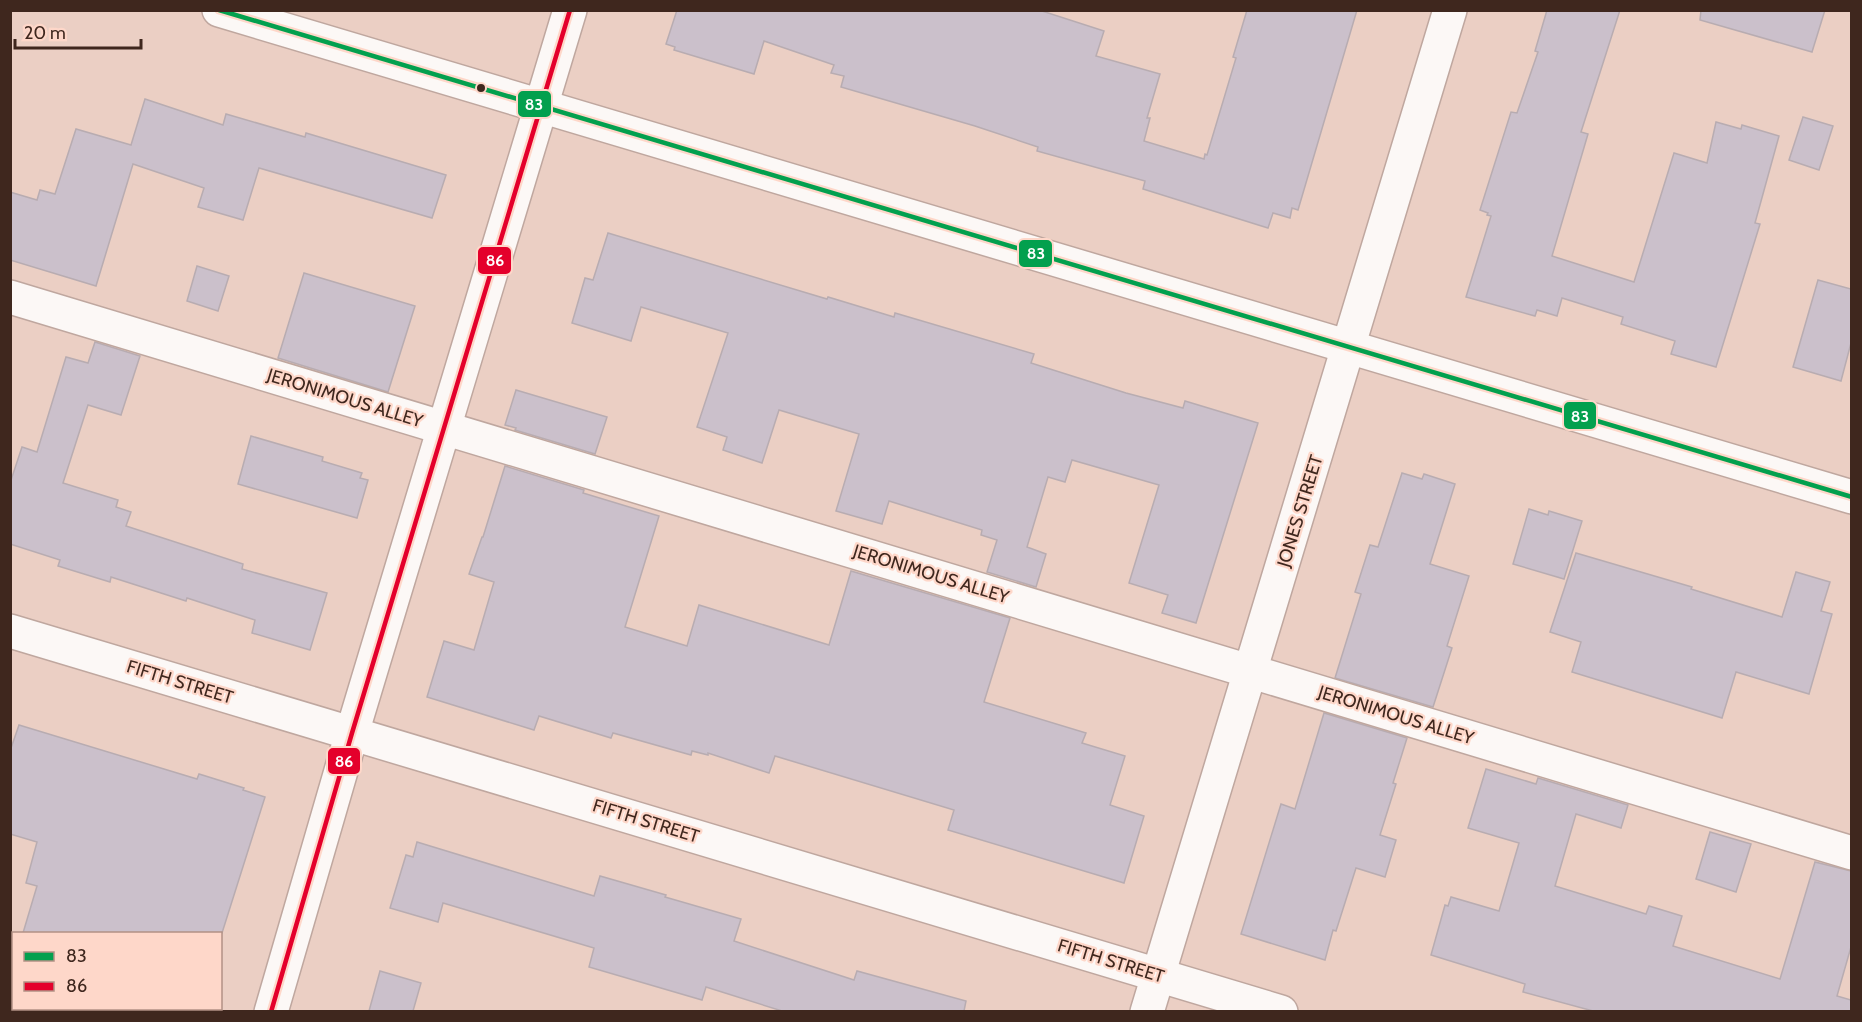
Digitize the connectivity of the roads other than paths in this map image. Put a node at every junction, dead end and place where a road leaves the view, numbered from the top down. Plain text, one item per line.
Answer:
1 (219, 10) edge
2 (570, 10) edge
3 (1450, 10) edge
4 (541, 107) junction
5 (10, 297) edge
6 (1348, 348) junction
7 (444, 427) junction
8 (1851, 497) edge
9 (10, 631) edge
10 (1251, 671) junction
11 (352, 733) junction
12 (1851, 853) edge
13 (1158, 975) junction
14 (271, 1011) edge
15 (1147, 1011) edge
16 (1281, 1011) edge

1 - 4 street
2 - 4 street
3 - 6 street, JONES STREET
4 - 6 street
4 - 7 street
5 - 7 street, JERONIMOUS ALLEY
6 - 8 street
6 - 10 street, JONES STREET
7 - 10 street, JERONIMOUS ALLEY
7 - 11 street
9 - 11 street, FIFTH STREET
10 - 12 street, JERONIMOUS ALLEY
10 - 13 street, JONES STREET
11 - 13 street, FIFTH STREET
11 - 14 street
13 - 15 street, JONES STREET
13 - 16 street, FIFTH STREET

